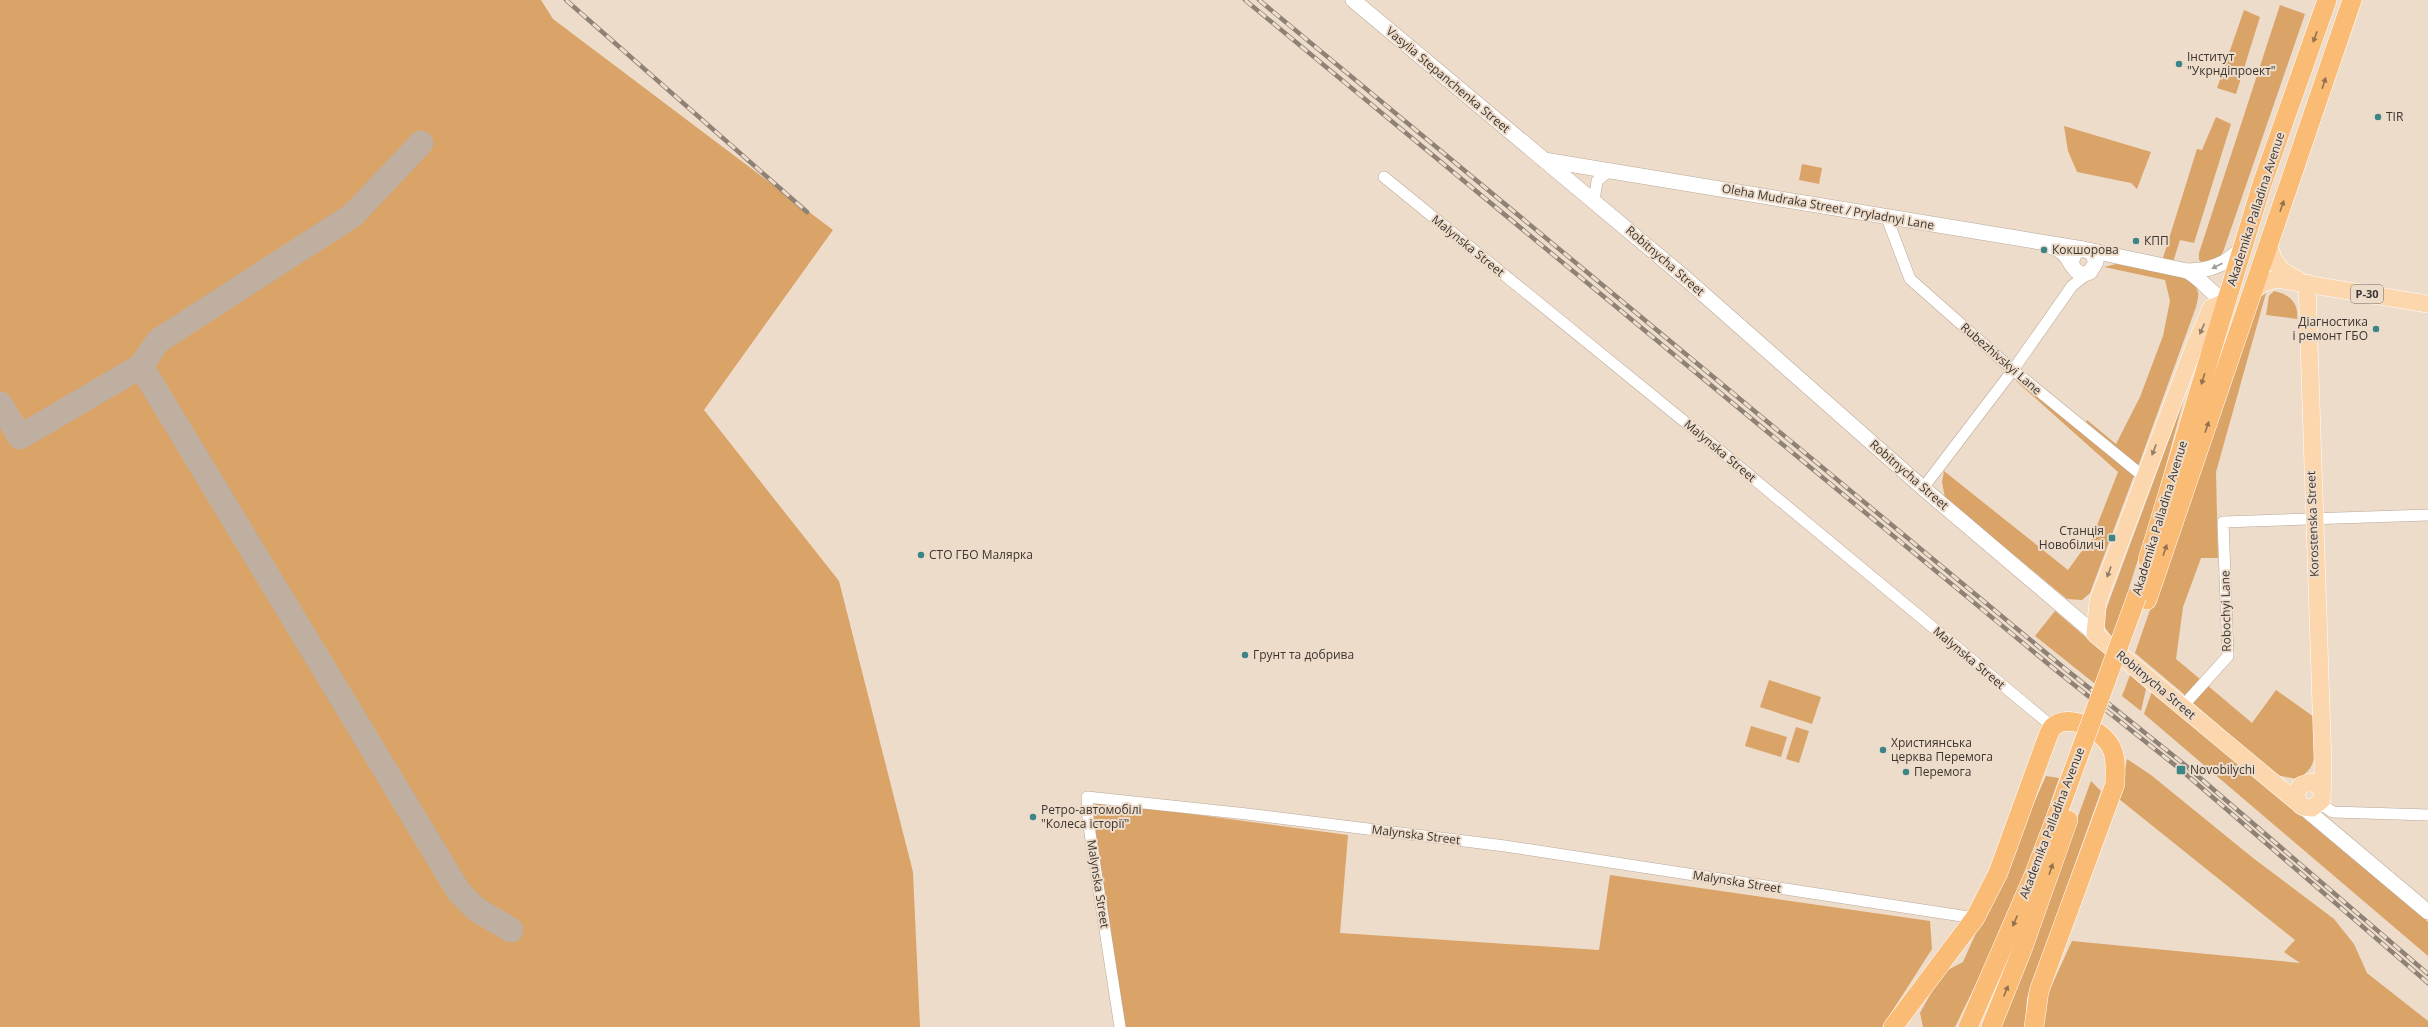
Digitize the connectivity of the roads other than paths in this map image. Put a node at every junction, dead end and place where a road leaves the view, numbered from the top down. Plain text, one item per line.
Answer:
1 (1353, 0) edge
2 (2327, 0) edge
3 (2352, 0) edge
4 (1543, 160) junction
5 (1610, 170) junction
6 (1384, 177) dead end
7 (1594, 200) junction
8 (1887, 218) junction
9 (2269, 243) junction
10 (2046, 244) junction
11 (2242, 248) junction
12 (2085, 250) junction
13 (2115, 255) junction
14 (2071, 265) junction
15 (2091, 270) junction
16 (2187, 271) junction
17 (2307, 283) junction
18 (2072, 286) junction
19 (2253, 291) junction
20 (2226, 302) junction
21 (2428, 304) edge
22 (2013, 370) junction
23 (2144, 477) junction
24 (1923, 488) junction
25 (2428, 515) edge
26 (2313, 519) junction
27 (2142, 598) junction
28 (2098, 601) junction
29 (2074, 616) junction
30 (2095, 634) junction
31 (2182, 707) junction
32 (2053, 727) junction
33 (2323, 766) junction
34 (2303, 784) junction
35 (2277, 786) junction
36 (2321, 798) junction
37 (2301, 805) junction
38 (2066, 809) junction
39 (2428, 815) edge
40 (2327, 828) junction
41 (2428, 912) edge
42 (1975, 918) junction
43 (1120, 1027) edge
44 (1893, 1027) edge
45 (1968, 1027) edge
46 (1991, 1027) edge
47 (2034, 1027) edge

1 - 4 street, Vasylia Stepanchenka Street
2 -> 11 highway, Akademika Palladina Avenue
9 -> 3 highway, Akademika Palladina Avenue
4 - 5 street, Oleha Mudraka Street / Pryladnyi Lane
4 - 7 street, Robitnycha Street
5 - 7 street
5 - 8 street, Oleha Mudraka Street / Pryladnyi Lane
6 - 32 street, Malynska Street
7 - 24 street, Robitnycha Street
8 - 10 street, Oleha Mudraka Street / Pryladnyi Lane
8 - 22 street, Rubezhivskyi Lane
9 - 17 main road, Р-30
9 - 19 highway, Akademika Palladina Avenue
10 - 12 street, Oleha Mudraka Street / Pryladnyi Lane
10 - 14 street
11 -> 16 street
11 - 20 highway, Akademika Palladina Avenue
12 - 13 street, Oleha Mudraka Street / Pryladnyi Lane
12 - 14 street
12 - 15 street
13 - 15 street
13 - 16 street
14 - 15 street
14 - 18 street
15 - 18 street
16 - 20 street
17 - 19 main road, Р-30
17 - 21 main road, Р-30
17 - 26 main road, Korostenska Street
18 - 22 street
27 -> 19 highway, Akademika Palladina Avenue
20 -> 23 main road
20 -> 27 highway, Akademika Palladina Avenue
22 - 23 street, Rubezhivskyi Lane
22 - 24 street
23 -> 28 main road
24 - 29 street, Robitnycha Street
25 - 26 street
26 - 31 street, Robochyi Lane
26 - 33 main road, Korostenska Street
27 - 38 highway, Akademika Palladina Avenue, bridge
28 - 29 street
28 - 30 main road
29 - 30 street, Robitnycha Street
30 - 31 main road, Robitnycha Street
31 - 35 main road, Robitnycha Street
32 - 42 highway
32 - 47 highway
33 - 34 main road
33 - 36 main road, Korostenska Street
34 - 35 main road
34 - 36 main road
34 - 37 main road
35 - 37 main road, Robitnycha Street
36 - 37 main road
36 - 39 street
36 - 40 street
37 - 40 street
38 -> 45 highway, Akademika Palladina Avenue
46 -> 38 highway, Akademika Palladina Avenue
40 - 41 street
42 - 43 street, Malynska Street
42 - 44 highway

